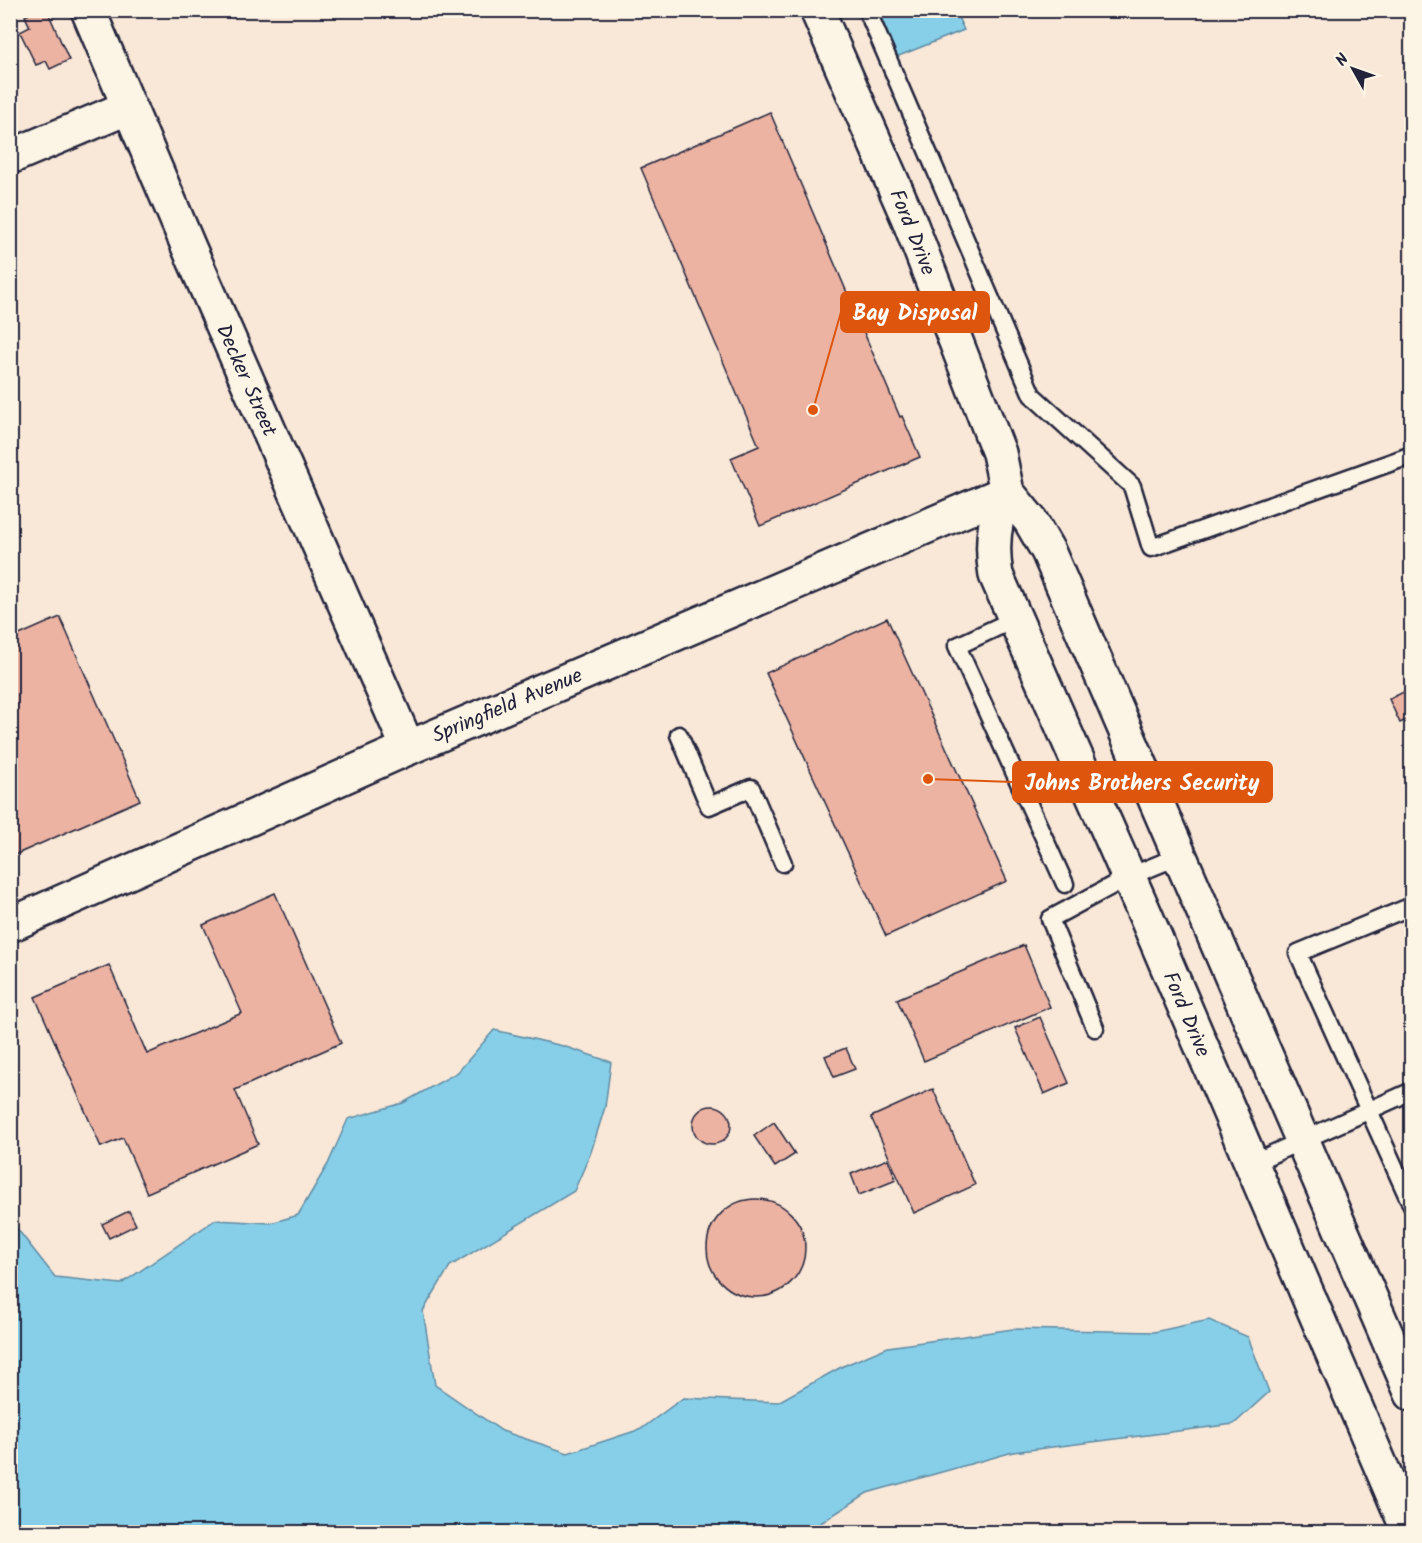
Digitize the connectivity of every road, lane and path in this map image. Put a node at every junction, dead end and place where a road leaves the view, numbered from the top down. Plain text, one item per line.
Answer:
1 (88, 10) edge
2 (817, 10) edge
3 (867, 10) edge
4 (129, 107) junction
5 (10, 157) edge
6 (1412, 455) edge
7 (1007, 492) junction
8 (1016, 619) junction
9 (679, 735) dead end
10 (408, 748) junction
11 (1179, 856) junction
12 (783, 863) dead end
13 (1128, 877) junction
14 (1065, 884) dead end
15 (1412, 906) edge
16 (10, 924) edge
17 (1095, 1028) dead end
18 (1412, 1091) edge
19 (1368, 1111) junction
20 (1303, 1140) junction
21 (1250, 1164) junction
22 (1412, 1206) edge
23 (1412, 1394) edge
24 (1409, 1533) edge

1 - 4 street, Decker Street
2 - 7 street, Ford Drive
3 - 6 lane
4 - 5 street
4 - 10 street, Decker Street
7 - 8 street, Ford Drive
7 - 10 street, Springfield Avenue
7 - 11 street, Ford Drive
8 - 13 street, Ford Drive
8 - 14 lane
9 - 12 lane
10 - 16 street, Springfield Avenue
11 - 13 lane
11 - 20 street, Ford Drive
13 - 17 lane
13 - 21 street, Ford Drive
15 - 19 lane
18 - 19 lane
19 - 20 lane
19 - 22 lane
20 - 21 lane
20 - 23 street, Ford Drive
21 - 24 street, Ford Drive

